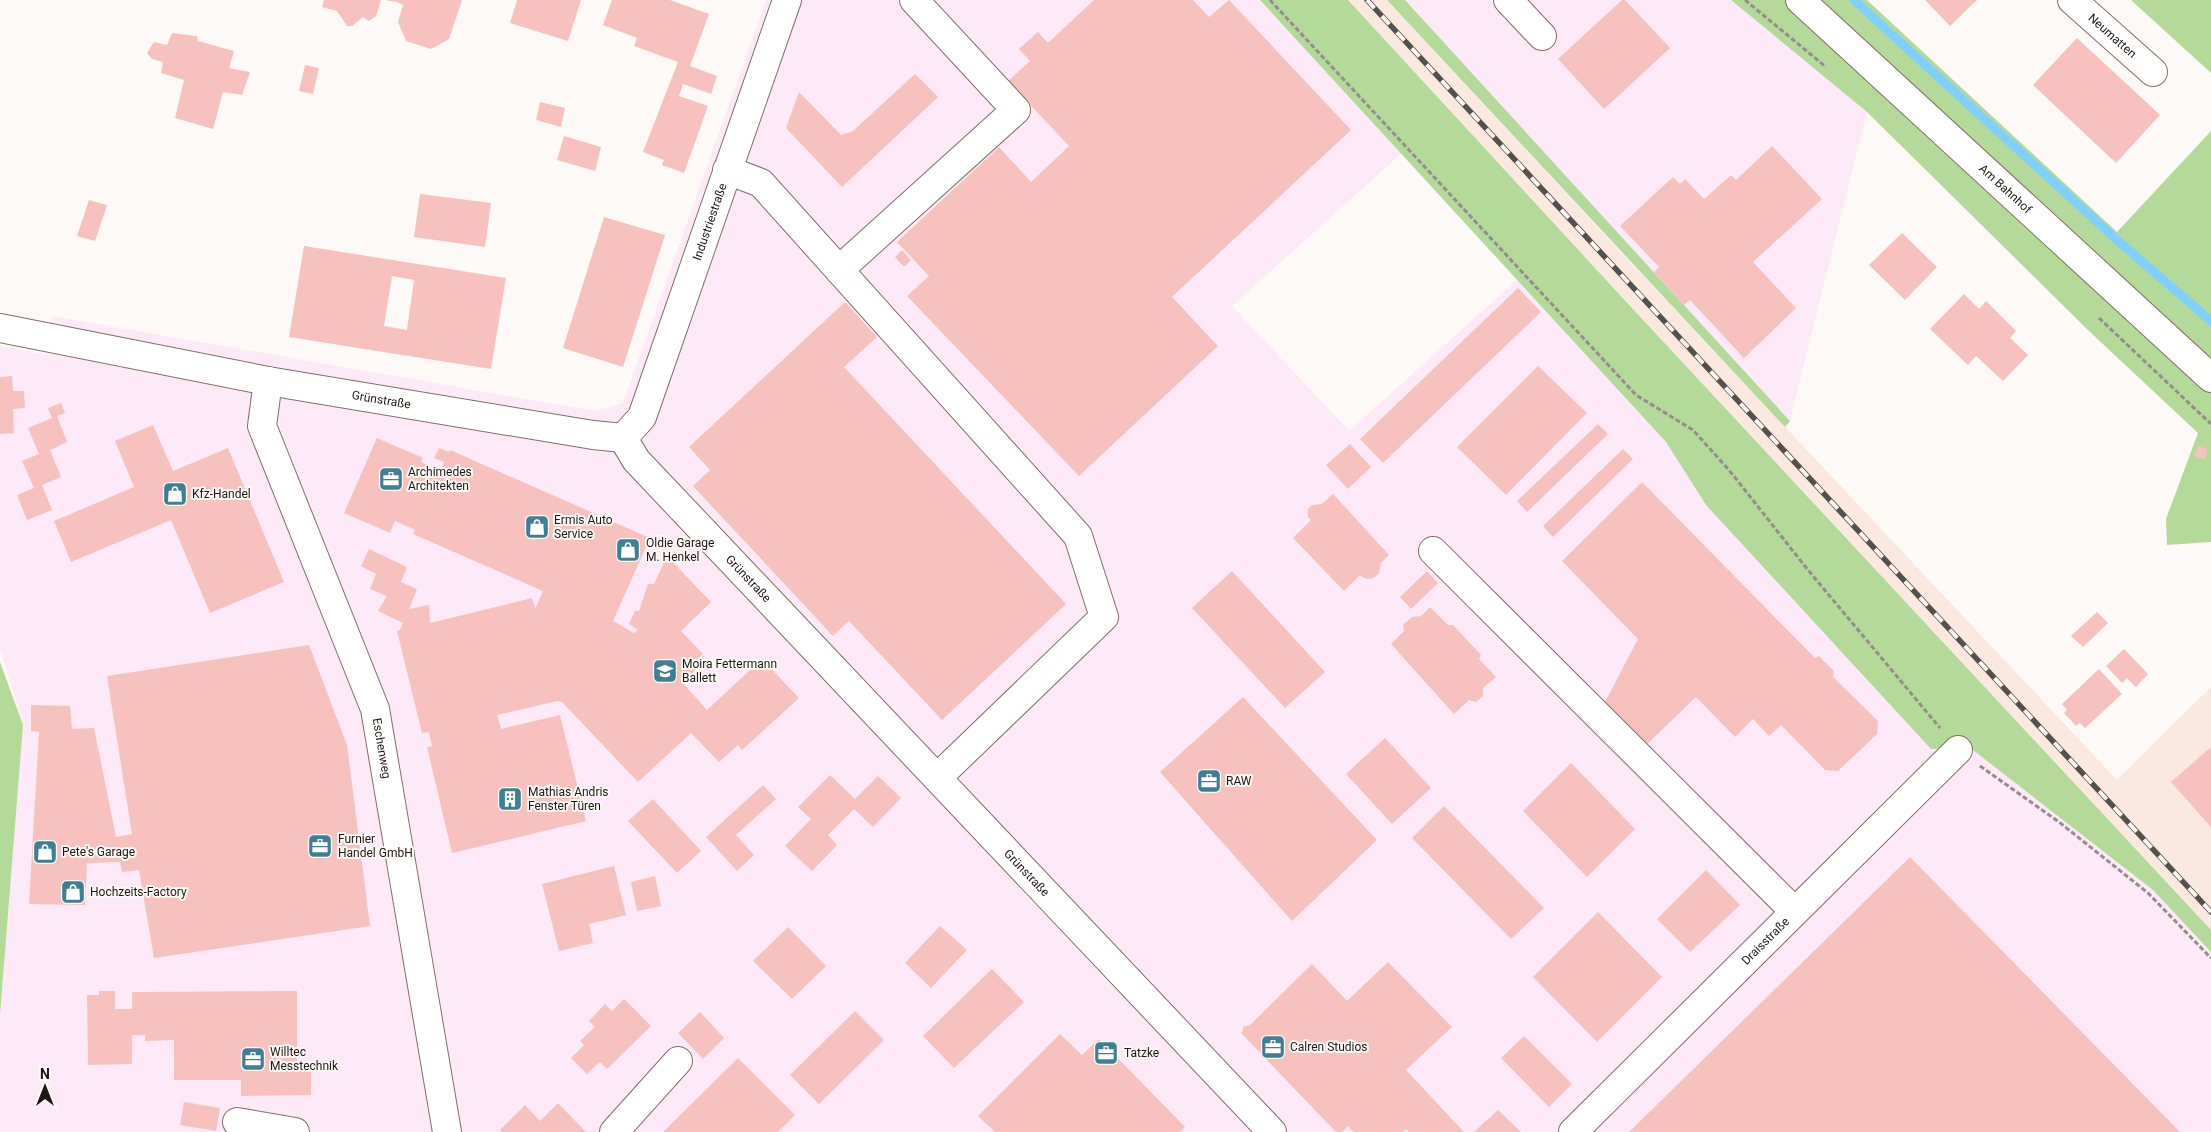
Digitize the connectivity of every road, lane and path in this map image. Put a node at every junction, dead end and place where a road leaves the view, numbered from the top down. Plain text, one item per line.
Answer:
1 (788, 0) edge
2 (914, 0) edge
3 (1270, 0) edge
4 (1508, 0) edge
5 (1800, 0) edge
6 (2072, 0) edge
7 (1542, 36) dead end
8 (2152, 72) dead end
9 (727, 170) junction
10 (839, 270) junction
11 (0, 328) edge
12 (2211, 378) edge
13 (268, 381) junction
14 (623, 438) junction
15 (1433, 551) dead end
16 (1958, 750) junction
17 (938, 777) junction
18 (1794, 911) junction
19 (2211, 958) edge
20 (678, 1061) dead end
21 (237, 1122) dead end
22 (295, 1132) edge
23 (447, 1132) edge
24 (614, 1132) edge
25 (1272, 1132) edge
26 (1573, 1132) edge

1 - 9 street, Industriestraße
2 - 10 street
3 - 16 path
4 - 7 street
5 - 12 street, Am Bahnhof
6 - 8 street, Neumatten
9 - 10 street
9 - 14 street, Industriestraße
10 - 17 street
11 - 13 street, Grünstraße
13 - 14 street, Grünstraße
13 - 23 street, Eschenweg
14 - 17 street, Grünstraße
15 - 18 street
16 - 18 street, Draisstraße
16 - 19 path
17 - 25 street, Grünstraße
18 - 26 street, Draisstraße
20 - 24 street
21 - 22 street

